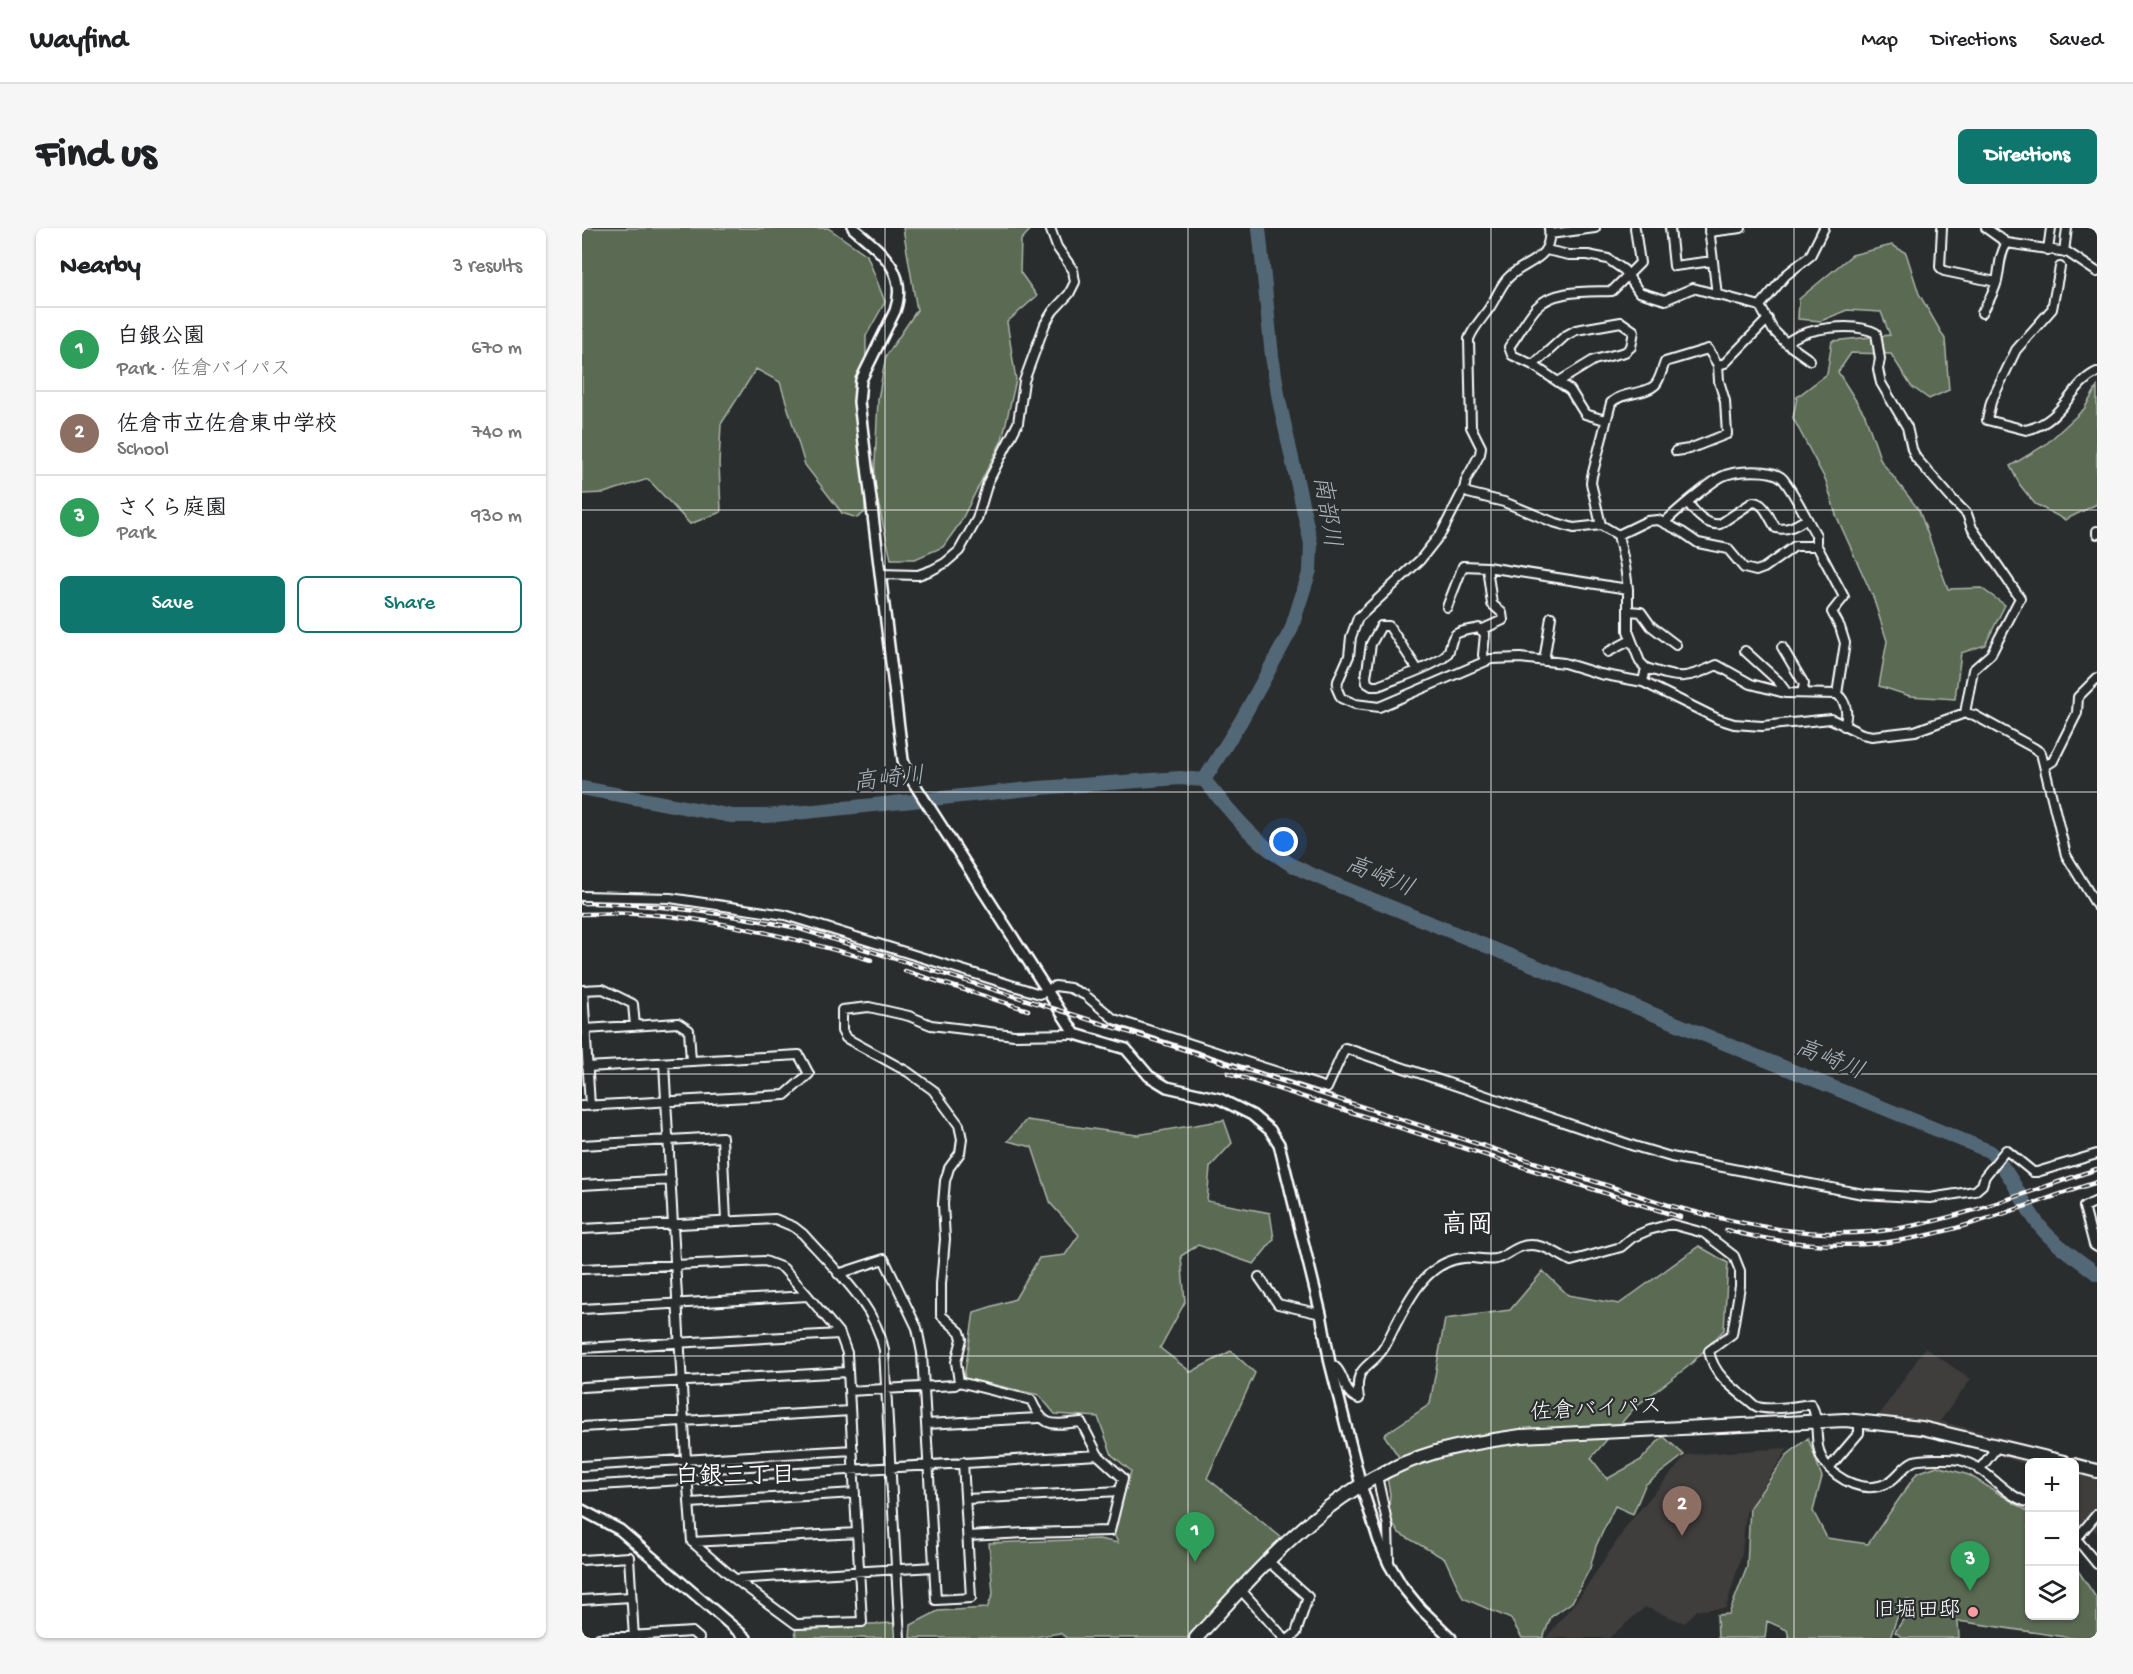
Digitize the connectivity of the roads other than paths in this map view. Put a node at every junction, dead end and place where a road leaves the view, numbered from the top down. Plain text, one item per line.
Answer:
1 (853, 228) edge
2 (1050, 228) edge
3 (1595, 228) edge
4 (1635, 228) edge
5 (1670, 228) edge
6 (1741, 228) edge
7 (1824, 228) edge
8 (1942, 228) edge
9 (1986, 228) edge
10 (2051, 228) edge
11 (2067, 228) edge
12 (1709, 230) edge
13 (1550, 231) edge
14 (2007, 243) junction
15 (1546, 250) junction
16 (2049, 250) junction
17 (2064, 252) junction
18 (1713, 261) junction
19 (2060, 267) dead end
20 (2097, 272) edge
21 (1628, 275) junction
22 (1996, 282) junction
23 (1717, 295) junction
24 (1760, 306) junction
25 (1982, 313) dead end
26 (1768, 319) junction
27 (1786, 344) junction
28 (1810, 360) dead end
29 (1533, 365) junction
30 (1718, 365) junction
31 (2097, 372) edge
32 (1558, 382) junction
33 (1605, 420) junction
34 (1676, 451) dead end
35 (1464, 489) junction
36 (1688, 503) junction
37 (1806, 519) junction
38 (1664, 523) junction
39 (1601, 525) junction
40 (1618, 536) junction
41 (1816, 546) junction
42 (1487, 567) junction
43 (880, 574) junction
44 (1628, 589) junction
45 (1447, 607) dead end
46 (1629, 611) junction
47 (1551, 616) dead end
48 (1481, 630) junction
49 (1631, 640) junction
50 (1676, 645) dead end
51 (1782, 647) dead end
52 (1745, 651) dead end
53 (1608, 652) dead end
54 (1544, 661) junction
55 (1485, 662) junction
56 (1646, 668) junction
57 (1418, 670) junction
58 (2097, 678) edge
59 (1643, 682) junction
60 (1788, 693) junction
61 (1802, 693) junction
62 (1838, 694) junction
63 (1965, 713) junction
64 (1844, 726) junction
65 (2045, 766) junction
66 (582, 896) edge
67 (2097, 906) edge
68 (1048, 991) junction
69 (635, 1026) junction
70 (585, 1029) junction
71 (1075, 1034) junction
72 (691, 1061) junction
73 (664, 1063) junction
74 (587, 1067) junction
75 (666, 1101) junction
76 (586, 1106) edge
77 (668, 1140) junction
78 (582, 1145) edge
79 (2097, 1154) edge
80 (670, 1180) junction
81 (582, 1185) edge
82 (2097, 1201) edge
83 (726, 1220) junction
84 (673, 1223) junction
85 (582, 1229) edge
86 (2096, 1245) edge
87 (675, 1264) junction
88 (582, 1269) edge
89 (838, 1274) junction
90 (1259, 1277) dead end
91 (808, 1296) junction
92 (678, 1303) junction
93 (582, 1309) edge
94 (1322, 1314) junction
95 (840, 1334) junction
96 (680, 1343) junction
97 (582, 1348) edge
98 (1330, 1363) junction
99 (848, 1371) junction
100 (682, 1381) junction
101 (959, 1382) junction
102 (582, 1387) edge
103 (924, 1387) junction
104 (886, 1389) junction
105 (849, 1391) junction
106 (850, 1411) junction
107 (1039, 1418) junction
108 (1815, 1420) junction
109 (684, 1421) junction
110 (1859, 1421) junction
111 (926, 1424) junction
112 (582, 1427) edge
113 (1998, 1446) junction
114 (853, 1450) junction
115 (1098, 1455) junction
116 (2048, 1458) edge
117 (686, 1460) junction
118 (963, 1462) junction
119 (928, 1464) junction
120 (582, 1466) edge
121 (2079, 1466) edge
122 (891, 1467) junction
123 (854, 1468) junction
124 (1829, 1468) junction
125 (1979, 1470) junction
126 (2097, 1471) edge
127 (1377, 1476) junction
128 (687, 1478) junction
129 (582, 1485) edge
130 (1362, 1485) junction
131 (1120, 1491) junction
132 (855, 1493) junction
133 (966, 1500) junction
134 (2025, 1501) edge
135 (690, 1503) junction
136 (582, 1510) edge
137 (2097, 1514) edge
138 (857, 1533) junction
139 (2079, 1534) edge
140 (968, 1536) junction
141 (2079, 1541) edge
142 (692, 1542) junction
143 (582, 1560) edge
144 (1268, 1560) junction
145 (1389, 1564) junction
146 (2097, 1564) edge
147 (934, 1568) junction
148 (897, 1570) junction
149 (860, 1572) junction
150 (735, 1579) junction
151 (1240, 1589) junction
152 (631, 1597) junction
153 (582, 1599) edge
154 (634, 1637) edge
155 (599, 1638) edge
156 (699, 1638) edge
157 (746, 1638) edge
158 (900, 1638) edge
159 (1196, 1638) edge
160 (1284, 1638) edge
161 (1290, 1638) edge
162 (1451, 1638) edge

1 - 43 street
2 - 43 street
3 - 13 street
4 - 21 street
5 - 18 street
6 - 12 street
7 - 24 street
8 - 22 street
9 - 14 street
10 - 16 street
11 - 17 street
12 - 18 street
13 - 15 street
14 - 16 street
14 - 22 street
15 - 21 street
15 - 35 street
16 - 17 street
17 - 20 street
18 - 23 street
19 - 31 street
21 - 23 street
21 - 29 street
22 - 25 street
23 - 24 street
24 - 26 street
26 - 27 street
26 - 30 street
27 - 28 street
27 - 63 street
29 - 32 street
29 - 32 street
30 - 33 street
30 - 34 street
32 - 33 street
33 - 39 street
35 - 39 street
35 - 55 street
36 - 37 street
36 - 37 street
36 - 38 street
37 - 41 street
38 - 40 street
38 - 41 street
39 - 40 street
40 - 44 street
41 - 62 street
42 - 44 street
42 - 45 street
42 - 48 street
43 - 68 street
44 - 46 street
46 - 49 street
46 - 50 street
47 - 54 street
48 - 55 street
48 - 57 street
49 - 53 street
49 - 56 street
51 - 61 street
52 - 60 street
54 - 55 street
54 - 59 street
56 - 59 street
56 - 60 street
57 - 57 street
58 - 65 street
59 - 64 street
60 - 61 street
61 - 62 street
62 - 64 street
63 - 64 street
63 - 65 street
65 - 67 street
66 - 68 street
68 - 71 street
68 - 79 street
69 - 70 street
69 - 70 street
69 - 72 street
70 - 74 street
71 - 94 street
71 - 101 street
72 - 73 street
72 - 75 street
73 - 74 street
73 - 75 street
74 - 76 street
75 - 76 street
75 - 77 street
77 - 78 street
77 - 80 street
77 - 83 street
80 - 81 street
80 - 84 street
82 - 86 street
83 - 84 street
83 - 89 street
84 - 85 street
84 - 87 street
87 - 88 street
87 - 91 street
87 - 92 street
89 - 103 street
89 - 104 street
90 - 94 street
91 - 92 street
91 - 95 street
92 - 93 street
92 - 96 street
94 - 98 street
95 - 96 street
95 - 99 street
96 - 97 street
96 - 100 street
98 - 108 street
98 - 130 street
99 - 100 street
99 - 105 street
100 - 102 street
100 - 109 street
101 - 103 street
101 - 107 street
103 - 104 street
103 - 111 street
104 - 105 street
104 - 122 street
105 - 106 street
106 - 109 street
106 - 114 street
107 - 111 street
107 - 115 street
108 - 110 highway, 佐倉バイパス
108 - 124 street
108 - 127 highway, 佐倉バイパス
109 - 112 street
109 - 117 street
110 - 113 highway, 佐倉バイパス
110 - 124 street
111 - 119 street
113 - 116 highway, 佐倉バイパス
113 - 125 street
114 - 117 street
114 - 123 street
115 - 118 street
115 - 131 street
117 - 120 street
117 - 128 street
118 - 119 street
118 - 133 street
119 - 122 street
119 - 147 street
121 - 126 highway
122 - 123 street
122 - 148 street
123 - 128 street
123 - 132 street
124 - 125 street
125 - 134 street
127 - 130 highway, 佐倉バイパス
127 - 145 street
128 - 129 street
128 - 135 street
130 - 144 highway, 佐倉バイパス
130 - 145 street
131 - 133 street
131 - 140 street
132 - 135 street
132 - 138 street
133 - 140 street
135 - 142 street
136 - 157 street
137 - 139 street
138 - 142 street
138 - 149 street
140 - 147 street
141 - 146 street
142 - 150 street
143 - 152 street
144 - 151 highway, 佐倉バイパス
144 - 161 street
145 - 162 street
147 - 148 street
148 - 149 street
148 - 158 street
149 - 150 street
149 - 150 street
151 - 159 highway, 佐倉バイパス
151 - 160 street
152 - 153 street
152 - 154 street
154 - 155 street
154 - 156 street

